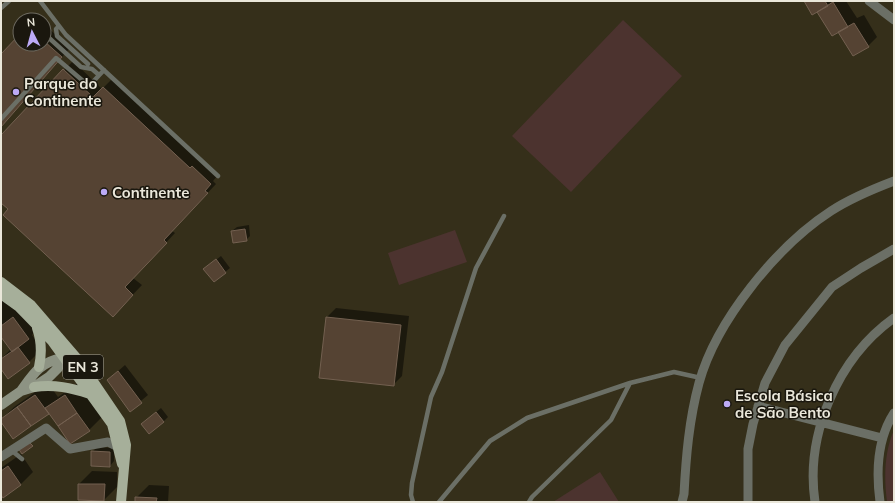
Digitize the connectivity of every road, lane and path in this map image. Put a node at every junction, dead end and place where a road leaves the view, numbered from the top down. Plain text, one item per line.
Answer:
1 (9, 1) edge
2 (40, 1) edge
3 (869, 1) edge
4 (1, 8) edge
5 (894, 20) edge
6 (60, 26) junction
7 (52, 41) edge
8 (88, 64) dead end
9 (104, 70) junction
10 (99, 75) junction
11 (1, 119) edge
12 (218, 176) dead end
13 (894, 181) edge
14 (504, 216) dead end
15 (894, 249) edge
16 (1, 282) edge
17 (1, 294) edge
18 (894, 318) edge
19 (36, 324) junction
20 (71, 352) junction
21 (62, 358) junction
22 (39, 367) junction
23 (701, 378) junction
24 (630, 383) junction
25 (34, 387) junction
26 (21, 391) junction
27 (90, 394) junction
28 (1, 405) edge
29 (758, 406) junction
30 (894, 413) edge
31 (821, 422) junction
32 (882, 438) junction
33 (118, 448) junction
34 (11, 450) junction
35 (1, 457) edge
36 (22, 460) dead end
37 (124, 474) junction
38 (121, 502) edge
39 (413, 502) edge
40 (439, 502) edge
41 (529, 502) edge
42 (682, 502) edge
43 (748, 502) edge
44 (815, 502) edge
45 (880, 502) edge

1 - 4 lane
2 - 6 lane
3 - 5 street
6 - 8 lane
6 - 9 lane
7 - 10 lane
9 - 10 lane
9 - 12 lane
10 - 11 lane
13 - 23 street
14 - 39 lane
15 - 29 street
16 - 20 main road, EN 3
17 - 19 main road, EN 3
18 - 31 street
19 - 21 main road, EN 3
19 - 22 main road
20 - 21 main road
20 - 37 main road, EN 3
21 - 22 main road
21 - 25 main road
21 - 27 main road, EN 3
22 - 26 main road
23 - 24 lane
23 - 42 street
24 - 40 lane
24 - 41 lane
25 - 26 main road
25 - 27 main road
26 - 28 main road
27 - 33 main road, EN 3
29 - 31 street
29 - 43 street
30 - 32 street
31 - 32 street
31 - 44 street
32 - 45 street
33 - 34 street
33 - 37 main road, EN 3
34 - 35 street
34 - 36 lane
37 - 38 main road, EN 3

